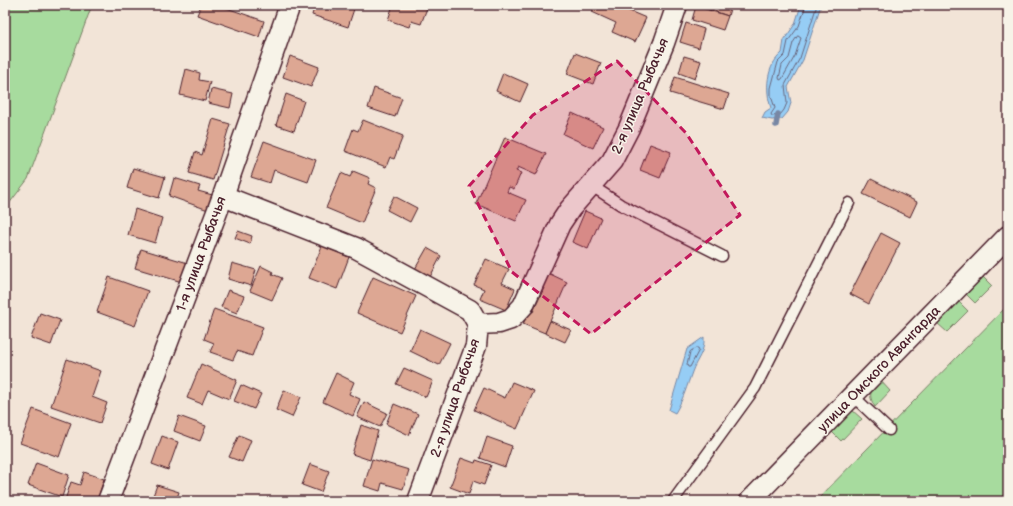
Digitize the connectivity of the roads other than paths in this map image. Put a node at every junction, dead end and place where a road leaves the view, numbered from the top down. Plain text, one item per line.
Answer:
1 (290, 5) edge
2 (677, 5) edge
3 (592, 186) junction
4 (222, 196) junction
5 (850, 202) dead end
6 (1008, 236) edge
7 (722, 256) dead end
8 (478, 324) junction
9 (853, 396) junction
10 (888, 430) dead end
11 (108, 501) edge
12 (418, 501) edge
13 (673, 501) edge
14 (750, 501) edge

1 - 4 street, 1-я улица Рыбачья
2 - 3 street, 2-я улица Рыбачья
3 - 7 lane
3 - 8 street, 2-я улица Рыбачья
4 - 8 street
4 - 11 street, 1-я улица Рыбачья
5 - 13 lane
6 - 9 street, улица Омского Авангарда
8 - 12 street, 2-я улица Рыбачья
9 - 10 lane
9 - 14 street, улица Омского Авангарда

